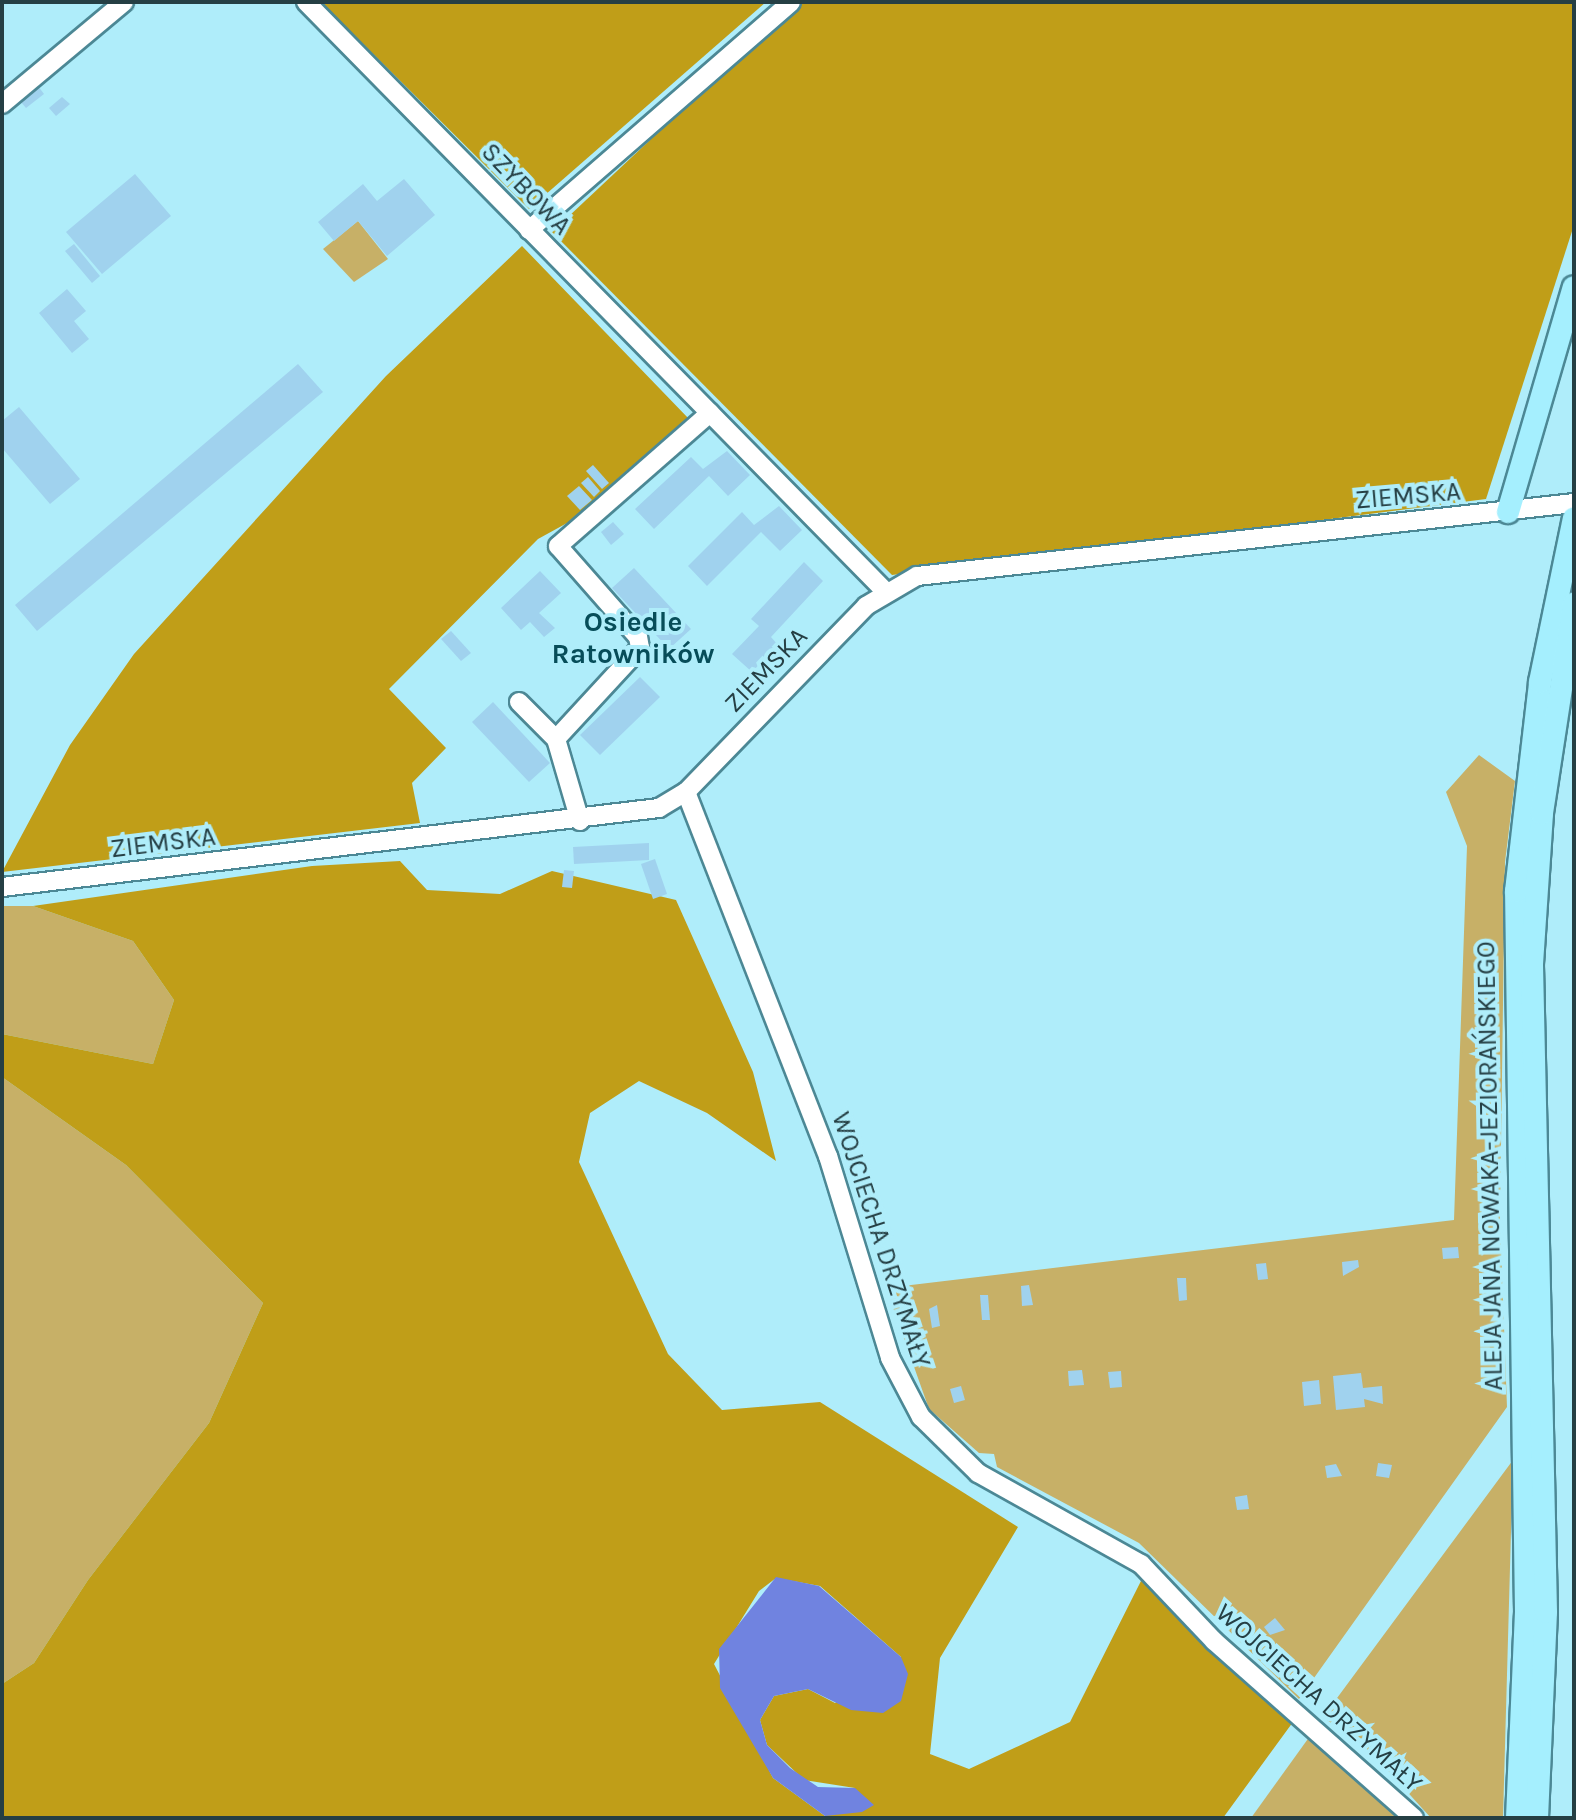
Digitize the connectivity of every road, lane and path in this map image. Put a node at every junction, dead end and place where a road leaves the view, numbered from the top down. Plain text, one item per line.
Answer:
1 (124, 2) edge
2 (306, 2) edge
3 (791, 2) edge
4 (2, 104) edge
5 (529, 230) junction
6 (1574, 287) edge
7 (710, 413) junction
8 (1574, 503) edge
9 (1508, 512) junction
10 (1574, 518) edge
11 (884, 590) junction
12 (1574, 603) edge
13 (519, 702) dead end
14 (556, 739) junction
15 (686, 792) junction
16 (580, 821) junction
17 (2, 887) edge
18 (1414, 1818) edge
19 (1517, 1818) edge
20 (1537, 1818) edge

1 - 4 street
2 - 5 street, SZYBOWA
3 - 5 street
5 - 7 street, SZYBOWA
6 - 9 main road
7 - 11 street, SZYBOWA
7 - 14 street
8 - 9 street, ZIEMSKA
9 - 11 street, ZIEMSKA
10 - 19 main road, ALEJA JANA NOWAKA-JEZIORAŃSKIEGO
11 - 15 street, ZIEMSKA
12 - 20 main road, ALEJA JANA NOWAKA-JEZIORAŃSKIEGO
13 - 14 street
14 - 16 street
15 - 16 street, ZIEMSKA
15 - 18 street, WOJCIECHA DRZYMAŁY
16 - 17 street, ZIEMSKA

